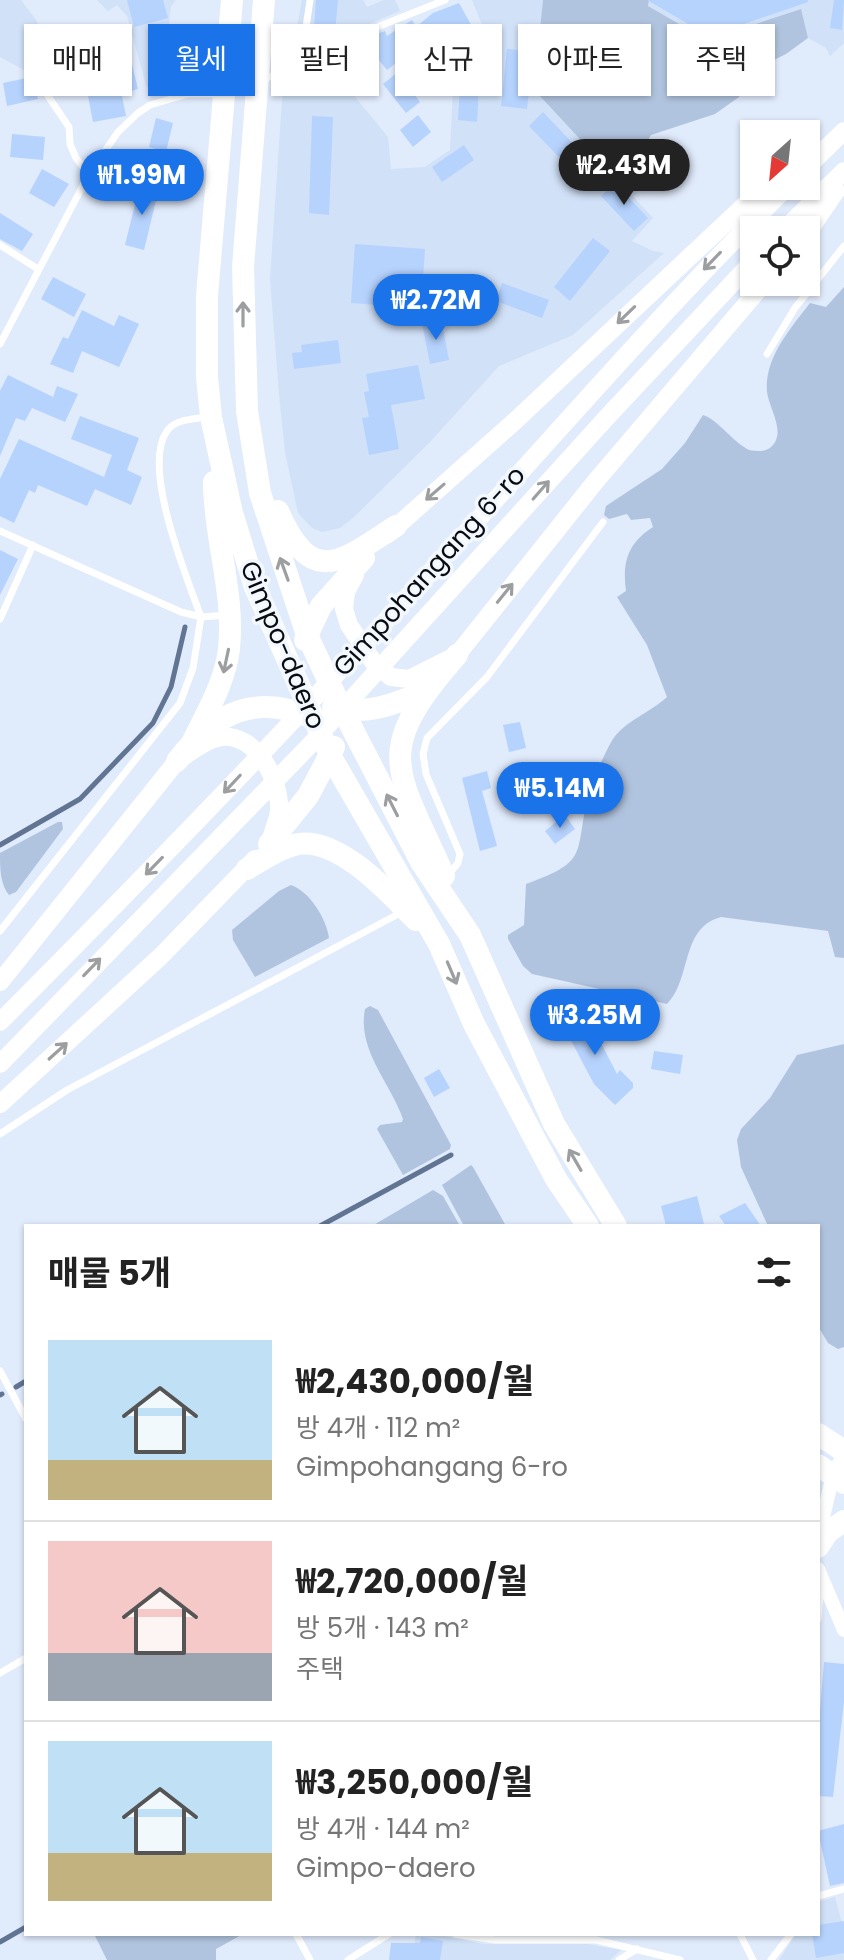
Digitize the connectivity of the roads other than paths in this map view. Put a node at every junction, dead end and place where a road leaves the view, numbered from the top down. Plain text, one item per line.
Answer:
1 (232, 0) edge
2 (264, 0) edge
3 (310, 0) edge
4 (445, 0) edge
5 (230, 24) edge
6 (307, 24) edge
7 (379, 26) edge
8 (271, 75) edge
9 (256, 82) junction
10 (48, 96) edge
11 (181, 96) edge
12 (224, 96) edge
13 (844, 130) edge
14 (820, 147) edge
15 (820, 154) edge
16 (844, 171) edge
17 (89, 174) junction
18 (844, 179) edge
19 (750, 200) edge
20 (774, 200) edge
21 (798, 216) edge
22 (819, 216) edge
23 (0, 245) edge
24 (844, 246) edge
25 (38, 269) junction
26 (740, 275) edge
27 (753, 296) edge
28 (0, 344) edge
29 (767, 354) dead end
30 (211, 417) junction
31 (215, 445) junction
32 (252, 446) junction
33 (603, 522) dead end
34 (396, 526) junction
35 (0, 531) edge
36 (33, 545) junction
37 (364, 558) junction
38 (229, 615) junction
39 (201, 617) junction
40 (0, 619) edge
41 (307, 635) junction
42 (457, 655) junction
43 (295, 683) junction
44 (424, 692) junction
45 (342, 709) junction
46 (312, 717) junction
47 (339, 733) junction
48 (193, 741) junction
49 (362, 748) junction
50 (331, 757) junction
51 (177, 761) junction
52 (269, 844) junction
53 (247, 869) junction
54 (445, 878) junction
55 (406, 910) junction
56 (0, 931) edge
57 (470, 935) junction
58 (439, 944) junction
59 (0, 982) edge
60 (0, 1022) edge
61 (0, 1064) edge
62 (0, 1104) edge
63 (0, 1134) edge
64 (587, 1224) edge
65 (615, 1224) edge
66 (0, 1371) edge
67 (24, 1415) edge
68 (820, 1435) edge
69 (844, 1453) edge
70 (832, 1474) edge
71 (844, 1521) edge
72 (820, 1529) edge
73 (820, 1544) edge
74 (820, 1575) edge
75 (844, 1630) edge
76 (24, 1659) edge
77 (0, 1673) edge
78 (844, 1889) edge
79 (820, 1895) edge
80 (297, 1936) edge
81 (386, 1936) edge
82 (468, 1936) edge
83 (741, 1936) edge
84 (789, 1936) edge
85 (637, 1949) junction
86 (310, 1960) edge
87 (348, 1960) edge
88 (619, 1960) edge
89 (680, 1960) edge
90 (753, 1960) edge
91 (771, 1960) edge

1 - 5 main road, Gimpo-daero
2 - 9 main road, Gimpo-daero
3 - 6 lane
4 - 7 lane
8 - 9 lane
32 -> 9 main road, Gimpo-daero
10 - 17 lane
11 - 17 lane
12 - 30 main road, Gimpo-daero
13 - 14 street
13 - 15 street
16 - 21 street
17 - 25 lane
18 - 22 street
19 -> 34 street
20 -> 60 street, Gimpohangang 6-ro
23 - 25 lane
24 - 29 lane
25 - 28 lane
61 -> 26 street, Gimpohangang 6-ro
42 -> 27 street
30 - 31 main road, Gimpo-daero
30 - 39 lane
31 - 38 main road
31 - 43 main road, Gimpo-daero
32 - 34 main road
41 -> 32 main road, Gimpo-daero
33 - 54 lane
34 - 37 street
35 - 36 lane
36 - 39 lane
36 - 40 lane
37 - 41 main road
37 - 42 street
38 - 39 lane
38 -> 48 main road
39 - 56 lane
41 - 43 main road
41 - 45 main road, Gimpo-daero
42 - 44 main road
43 - 45 main road
43 - 46 main road, Gimpo-daero
44 - 45 main road
44 - 54 main road
45 - 47 main road
45 - 49 main road, Gimpo-daero
46 - 47 main road
46 - 48 main road
46 - 50 main road, Gimpo-daero
47 - 49 main road
47 - 50 main road
48 - 51 main road
57 -> 49 main road, Gimpo-daero
50 - 52 main road
50 - 58 main road, Gimpo-daero
51 - 52 street
51 - 59 street
52 - 53 street
53 - 55 main road
62 -> 53 street
54 - 57 main road
55 - 58 main road
55 - 63 lane
65 -> 57 main road, Gimpo-daero
58 -> 64 main road, Gimpo-daero
66 - 67 lane
68 - 69 main road
69 - 70 street
70 - 72 street
71 - 73 main road
74 - 75 street
76 - 77 lane
78 - 79 lane
80 - 86 lane
81 - 87 lane
82 - 85 lane
83 - 90 lane
84 - 91 lane
85 - 88 lane
85 - 89 lane

